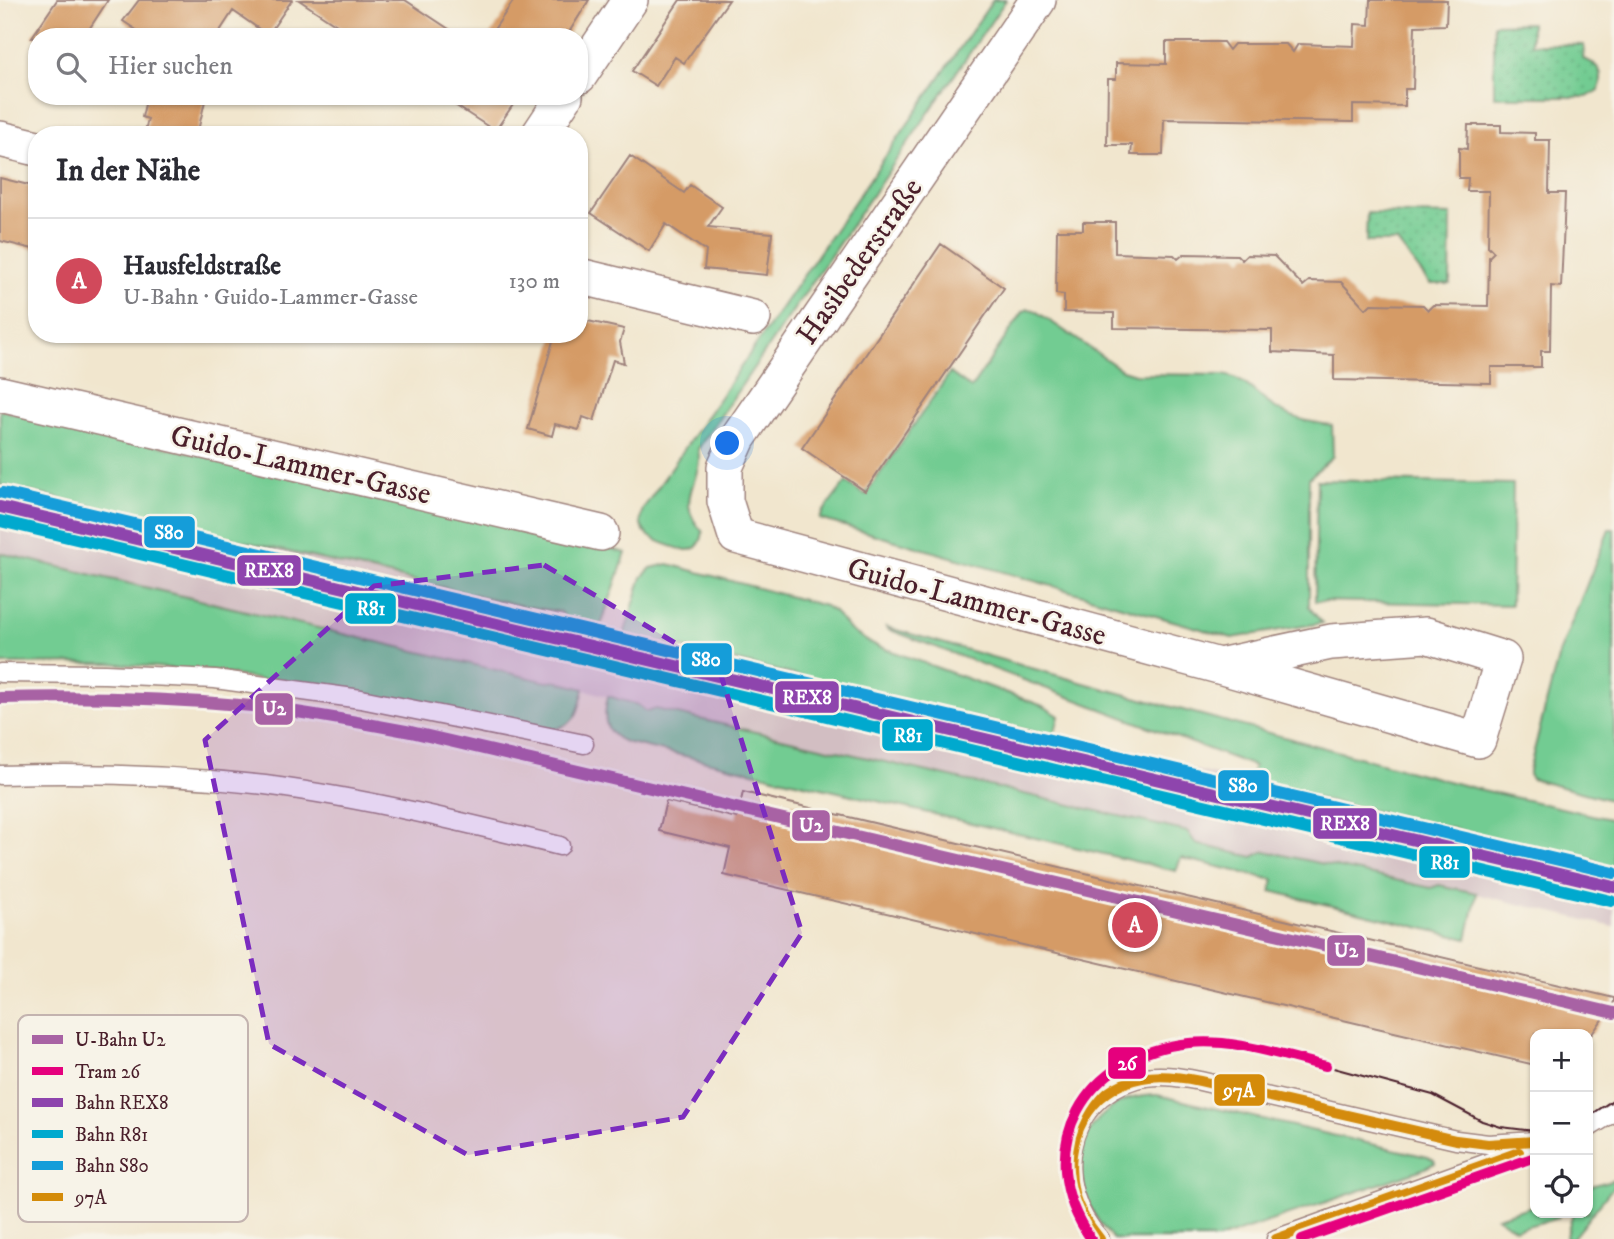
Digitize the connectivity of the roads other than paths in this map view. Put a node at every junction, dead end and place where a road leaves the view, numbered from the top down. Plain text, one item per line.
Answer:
1 (631, 0) edge
2 (1038, 0) edge
3 (588, 63) edge
4 (559, 105) edge
5 (545, 126) edge
6 (0, 139) edge
7 (28, 146) edge
8 (588, 277) edge
9 (753, 318) dead end
10 (0, 394) edge
11 (601, 533) dead end
12 (736, 536) joint
13 (1219, 666) junction
14 (0, 673) edge
15 (584, 744) dead end
16 (0, 775) edge
17 (560, 846) dead end
18 (1614, 1112) edge
19 (1593, 1125) edge
20 (1530, 1143) edge
21 (1530, 1145) edge
22 (1100, 1239) edge
23 (1276, 1239) edge

1 - 3 street
2 - 12 street, Hasibederstraße
4 - 5 street
6 - 7 street
8 - 9 street
10 - 11 street, Guido-Lammer-Gasse
12 - 13 street, Guido-Lammer-Gasse
13 - 13 street, Guido-Lammer-Gasse
14 - 15 lane
16 - 17 lane
18 - 19 lane
20 - 22 lane
21 - 23 lane

